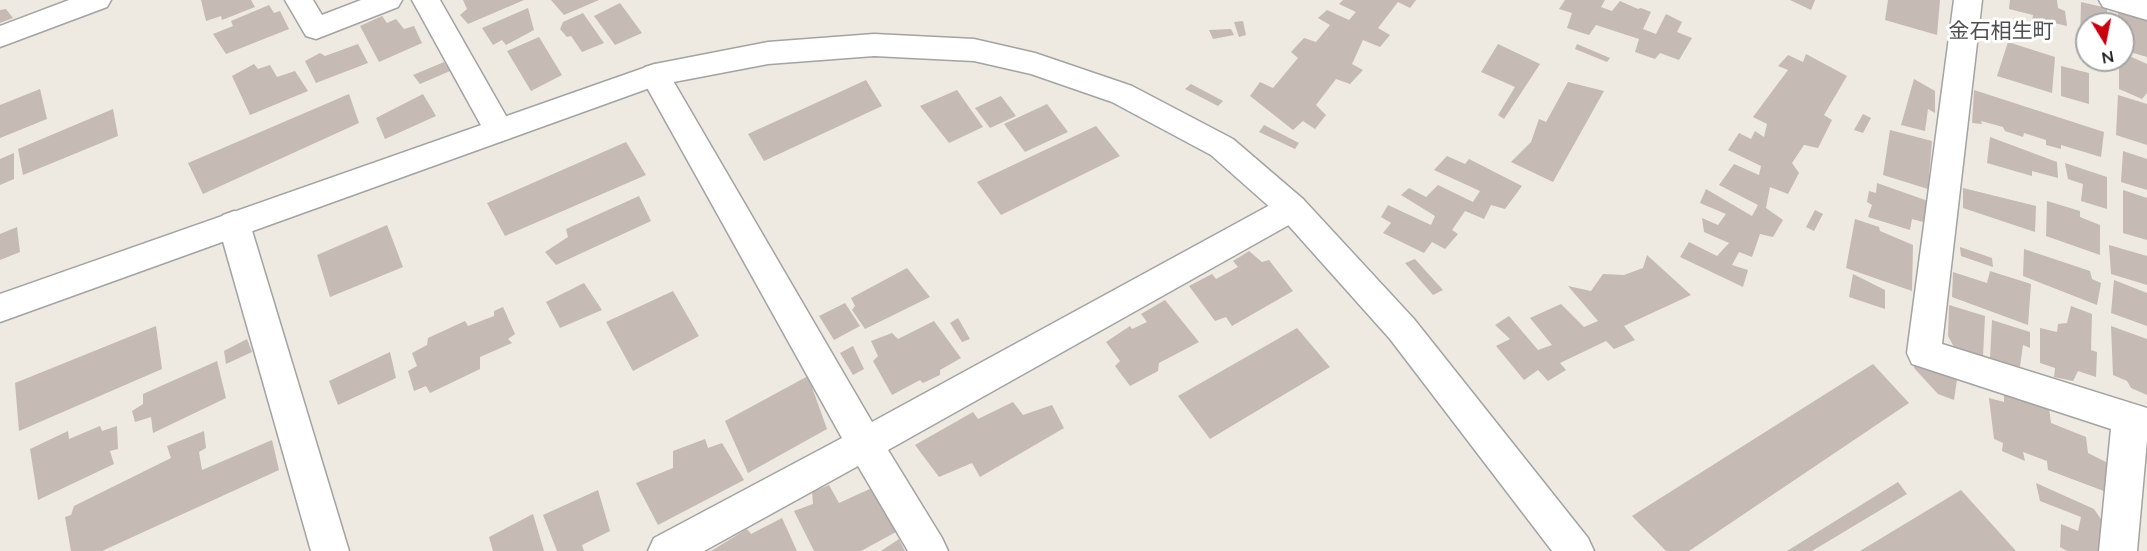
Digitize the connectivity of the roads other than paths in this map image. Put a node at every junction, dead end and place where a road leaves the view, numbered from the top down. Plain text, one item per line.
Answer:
1 (97, 0) edge
2 (298, 0) edge
3 (388, 0) edge
4 (426, 0) edge
5 (1968, 0) edge
6 (2116, 1) edge
7 (2147, 10) edge
8 (30, 21) edge
9 (0, 59) edge
10 (656, 75) junction
11 (499, 130) junction
12 (1292, 208) junction
13 (234, 224) junction
14 (0, 308) edge
15 (2138, 422) edge
16 (865, 444) junction
17 (330, 551) edge
18 (667, 551) edge
19 (929, 551) edge
20 (1575, 551) edge
21 (2118, 551) edge

1 - 8 street
2 - 3 street
4 - 11 street
5 - 15 street
6 - 7 street
8 - 9 street
10 - 11 street
10 - 12 street
10 - 16 street
11 - 13 street
12 - 16 street
12 - 20 street
13 - 14 street
13 - 17 street
15 - 21 street
16 - 18 street
16 - 19 street

